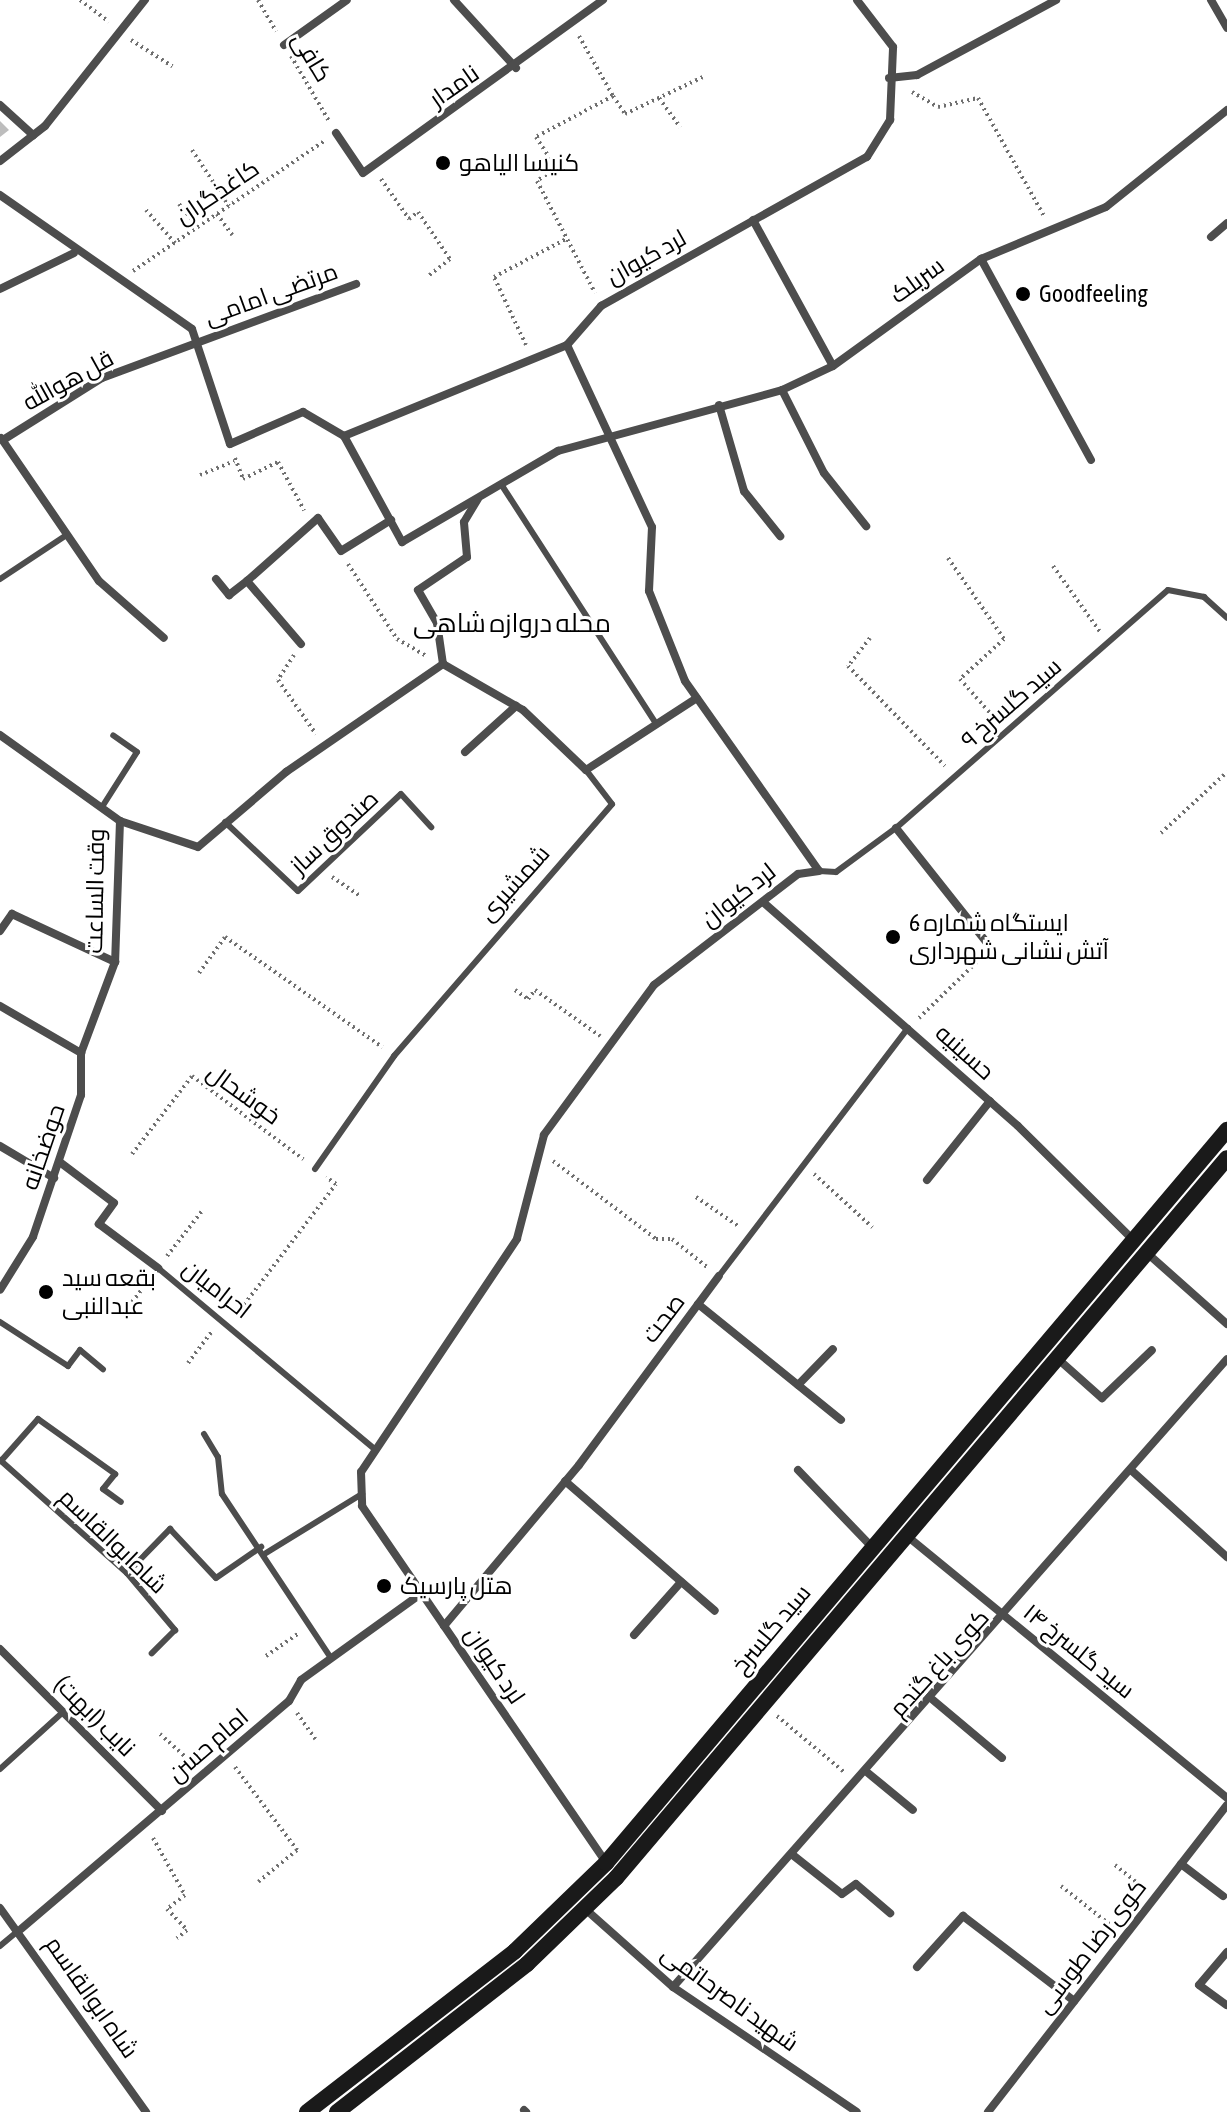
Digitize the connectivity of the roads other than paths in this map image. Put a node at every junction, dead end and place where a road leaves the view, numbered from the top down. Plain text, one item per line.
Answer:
1 (145, 0) edge
2 (347, 0) edge
3 (454, 0) edge
4 (603, 0) edge
5 (857, 0) edge
6 (1056, 0) edge
7 (1211, 0) edge
8 (1227, 28) edge
9 (284, 45) road end
10 (516, 68) junction
11 (889, 78) junction
12 (0, 105) edge
13 (1227, 110) edge
14 (336, 133) road end
15 (33, 135) junction
16 (0, 161) edge
17 (0, 195) edge
18 (753, 220) junction
19 (1227, 223) edge
20 (1211, 237) dead end
21 (74, 253) junction
22 (981, 259) junction
23 (356, 284) dead end
24 (0, 289) edge
25 (199, 341) junction
26 (567, 345) junction
27 (833, 366) junction
28 (782, 390) junction
29 (719, 405) junction
30 (344, 436) junction
31 (609, 436) junction
32 (2, 439) edge
33 (1091, 460) dead end
34 (501, 484) junction
35 (480, 496) junction
36 (391, 520) junction
37 (866, 526) dead end
38 (65, 536) junction
39 (780, 536) dead end
40 (0, 579) edge
41 (216, 579) dead end
42 (247, 581) junction
43 (1227, 618) edge
44 (164, 638) dead end
45 (301, 644) road end
46 (443, 664) junction
47 (697, 698) junction
48 (516, 706) junction
49 (656, 724) junction
50 (0, 735) edge
51 (113, 735) dead end
52 (465, 752) dead end
53 (586, 770) junction
54 (102, 807) junction
55 (120, 821) junction
56 (225, 822) junction
57 (431, 827) dead end
58 (896, 828) junction
59 (819, 871) junction
60 (763, 902) junction
61 (0, 931) edge
62 (991, 948) road end
63 (115, 962) junction
64 (0, 1006) edge
65 (908, 1028) junction
66 (81, 1053) junction
67 (990, 1101) junction
68 (1227, 1130) edge
69 (0, 1146) edge
70 (1227, 1158) edge
71 (61, 1163) junction
72 (315, 1169) road end
73 (54, 1178) junction
74 (927, 1180) dead end
75 (1133, 1240) junction
76 (1146, 1253) junction
77 (158, 1268) joint
78 (719, 1276) joint
79 (0, 1290) edge
80 (698, 1304) junction
81 (0, 1322) edge
82 (1227, 1324) edge
83 (833, 1349) dead end
84 (1152, 1350) dead end
85 (1057, 1358) junction
86 (1227, 1359) edge
87 (103, 1369) dead end
88 (798, 1385) junction
89 (841, 1420) dead end
90 (204, 1434) dead end
91 (377, 1450) junction
92 (0, 1460) edge
93 (798, 1470) dead end
94 (1131, 1470) junction
95 (565, 1481) junction
96 (362, 1494) junction
97 (121, 1502) dead end
98 (907, 1535) junction
99 (871, 1546) junction
100 (264, 1550) junction
101 (1227, 1557) edge
102 (127, 1573) junction
103 (681, 1582) junction
104 (422, 1593) junction
105 (715, 1611) dead end
106 (1006, 1617) junction
107 (444, 1626) junction
108 (634, 1635) dead end
109 (0, 1649) edge
110 (152, 1653) dead end
111 (331, 1658) junction
112 (933, 1700) junction
113 (63, 1712) junction
114 (1002, 1758) dead end
115 (0, 1769) edge
116 (868, 1773) junction
117 (1227, 1798) edge
118 (1227, 1805) edge
119 (913, 1810) dead end
120 (162, 1811) junction
121 (794, 1856) junction
122 (606, 1863) junction
123 (1181, 1864) junction
124 (616, 1878) junction
125 (572, 1896) junction
126 (1223, 1896) dead end
127 (0, 1908) edge
128 (585, 1909) junction
129 (890, 1913) dead end
130 (21, 1929) junction
131 (0, 1946) edge
132 (1227, 1952) edge
133 (917, 1967) dead end
134 (673, 1987) junction
135 (1074, 2001) junction
136 (1227, 2005) edge
137 (146, 2112) edge
138 (307, 2112) edge
139 (337, 2112) edge
140 (857, 2112) edge
141 (988, 2112) edge

1 - 15 street
2 - 9 street
3 - 10 street
4 - 10 street, نامدار
5 - 11 street, لرد کیوان
6 - 11 street
7 - 8 street
10 - 14 street, نامدار
11 - 18 street, لرد کیوان
12 - 15 street
13 - 22 street, سریلک
15 - 16 street
17 - 21 street
18 - 26 street, لرد کیوان
18 - 27 street
19 - 20 street
21 - 24 street
21 - 25 street
22 - 27 street, سریلک
22 - 33 street
23 - 25 street, مرتضی امامی
25 - 30 street
25 - 32 street, قل هوالله
26 - 30 street
26 - 31 street
27 - 28 street, سریلک
28 - 29 street, سریلک
28 - 37 street
29 - 31 street, سریلک
29 - 39 street
30 - 36 street
31 - 34 street, سریلک
31 - 47 street
32 - 38 street
34 - 35 street, سریلک
34 - 49 lane
35 - 36 street, سریلک
35 - 46 street
36 - 42 street
38 - 40 lane
38 - 44 street
41 - 42 street
42 - 45 street
43 - 58 lane, سید گلسرخ ۹
46 - 48 street, شمشیری
46 - 56 street
47 - 49 street
47 - 59 street
48 - 52 street
48 - 53 street, شمشیری
49 - 53 street
50 - 54 street, وقت الساعت
51 - 54 lane
53 - 72 lane, شمشیری
54 - 55 street, وقت الساعت
55 - 56 street
55 - 63 street, وقت الساعت
56 - 57 lane, صندوق ساز
58 - 59 lane, سید گلسرخ ۹
58 - 62 street
59 - 60 street, لرد کیوان
60 - 65 street, حسینیه
60 - 91 street, لرد کیوان
61 - 63 street
63 - 66 street, وقت الساعت
64 - 66 street
65 - 67 street, حسینیه
65 - 78 lane, صحت
66 - 71 street, حوضخانه
67 - 74 street
67 - 75 street, حسینیه
68 - 75 main road, سید گلسرخ
69 - 73 street
70 - 76 main road, سید گلسرخ
71 - 73 street, حوضخانه
71 - 77 street, احرامیان
73 - 79 street, حوضخانه
75 - 99 main road, سید گلسرخ
76 - 82 street
76 - 85 main road, سید گلسرخ
77 - 91 lane, احرامیان
78 - 80 street, صحت
80 - 88 street
80 - 95 street, صحت
81 - 87 lane
83 - 88 street
84 - 85 street
85 - 98 main road, سید گلسرخ
86 - 94 street, کوی باغ گندم
88 - 89 street
90 - 100 lane
91 - 96 street, لرد کیوان
92 - 97 lane
92 - 102 lane, شاه‌ابوالقاسم
93 - 99 street
94 - 101 street
94 - 106 street, کوی باغ گندم
95 - 103 street
95 - 107 street, صحت
96 - 100 lane
96 - 104 street, لرد کیوان
98 - 106 street, سید گلسرخ ۱۴
98 - 124 main road, سید گلسرخ
99 - 122 main road, سید گلسرخ
100 - 102 lane
100 - 111 lane
102 - 110 lane, شاه‌ابوالقاسم
103 - 105 street
103 - 108 street
104 - 107 street, لرد کیوان
104 - 111 street, امام حسن
106 - 112 street, کوی باغ گندم
106 - 117 street, سید گلسرخ ۱۴
107 - 122 street, لرد کیوان
109 - 113 street, نایب (ابهت)
111 - 120 street, امام حسن
112 - 114 street
112 - 116 street, کوی باغ گندم
113 - 115 lane
113 - 120 street, نایب (ابهت)
116 - 119 street
116 - 121 street, کوی باغ گندم
118 - 123 street, کوی رضا طوسی
120 - 130 street, امام حسن
121 - 129 street
121 - 134 street, کوی باغ گندم
122 - 124 main road
122 - 125 main road, سید گلسرخ
123 - 126 street
123 - 135 street, کوی رضا طوسی
124 - 128 main road, سید گلسرخ
125 - 128 street, شهید ناصرحاتمی
125 - 138 main road, سید گلسرخ
127 - 130 street, شاه ابوالقاسم
128 - 134 street, شهید ناصرحاتمی
128 - 139 main road, سید گلسرخ
130 - 131 lane
130 - 137 street, شاه ابوالقاسم
132 - 136 street
133 - 135 street
134 - 140 street, شهید ناصرحاتمی
135 - 141 street, کوی رضا طوسی

